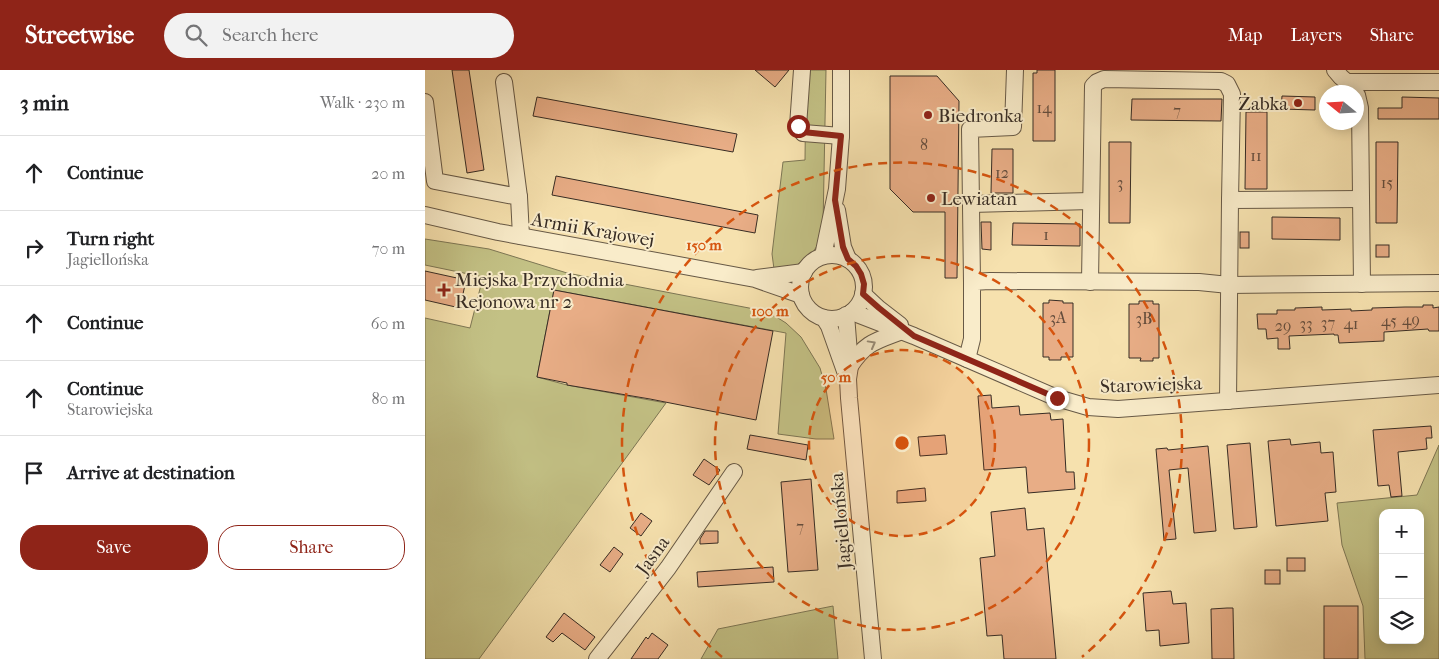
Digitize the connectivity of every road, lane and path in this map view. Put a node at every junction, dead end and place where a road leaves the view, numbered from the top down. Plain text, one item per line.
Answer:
1 (802, 70) edge
2 (841, 70) edge
3 (1015, 70) edge
4 (1335, 70) edge
5 (504, 82) dead end
6 (1439, 82) edge
7 (1348, 85) edge
8 (1364, 89) edge
9 (425, 102) edge
10 (1360, 130) edge
11 (841, 136) junction
12 (519, 197) junction
13 (1361, 199) junction
14 (835, 200) junction
15 (1230, 200) junction
16 (1091, 202) junction
17 (971, 204) junction
18 (425, 215) edge
19 (521, 236) junction
20 (823, 256) junction
21 (848, 259) junction
22 (804, 272) junction
23 (755, 278) junction
24 (972, 282) junction
25 (1090, 282) junction
26 (1439, 283) edge
27 (1362, 284) junction
28 (1229, 285) junction
29 (863, 294) junction
30 (801, 295) junction
31 (849, 314) junction
32 (824, 318) junction
33 (908, 334) junction
34 (967, 359) junction
35 (849, 372) junction
36 (1439, 385) edge
37 (1228, 400) junction
38 (734, 472) dead end
39 (597, 659) edge
40 (873, 659) edge

1 - 11 street
2 - 11 street
3 - 17 street
4 - 7 street
5 - 12 street
6 - 8 street
9 - 12 street
10 - 13 street
11 - 14 street
12 - 19 street
13 - 15 street
13 - 27 street
14 - 20 street
14 - 21 street
15 - 16 street
15 - 28 street
16 - 17 street
16 - 25 street
17 - 24 street
18 - 19 street, Armii Krajowej
19 - 23 street, Armii Krajowej
20 - 21 street
20 - 22 street
21 - 29 street
22 - 23 street, Armii Krajowej
22 - 30 street
23 - 30 street, Armii Krajowej
24 - 25 street
24 - 34 street
25 - 28 street
26 - 27 street
27 - 28 street
28 - 37 street
29 - 31 street
29 - 33 street
30 - 32 street
31 - 32 street
31 - 33 street, Starowiejska
31 - 35 street, Jagiellońska
32 - 35 street, Jagiellońska
33 - 34 street, Starowiejska
35 -> 33 street
34 - 37 street, Starowiejska
35 - 40 street, Jagiellońska
36 - 37 street, Starowiejska
38 - 39 street, Jasna

